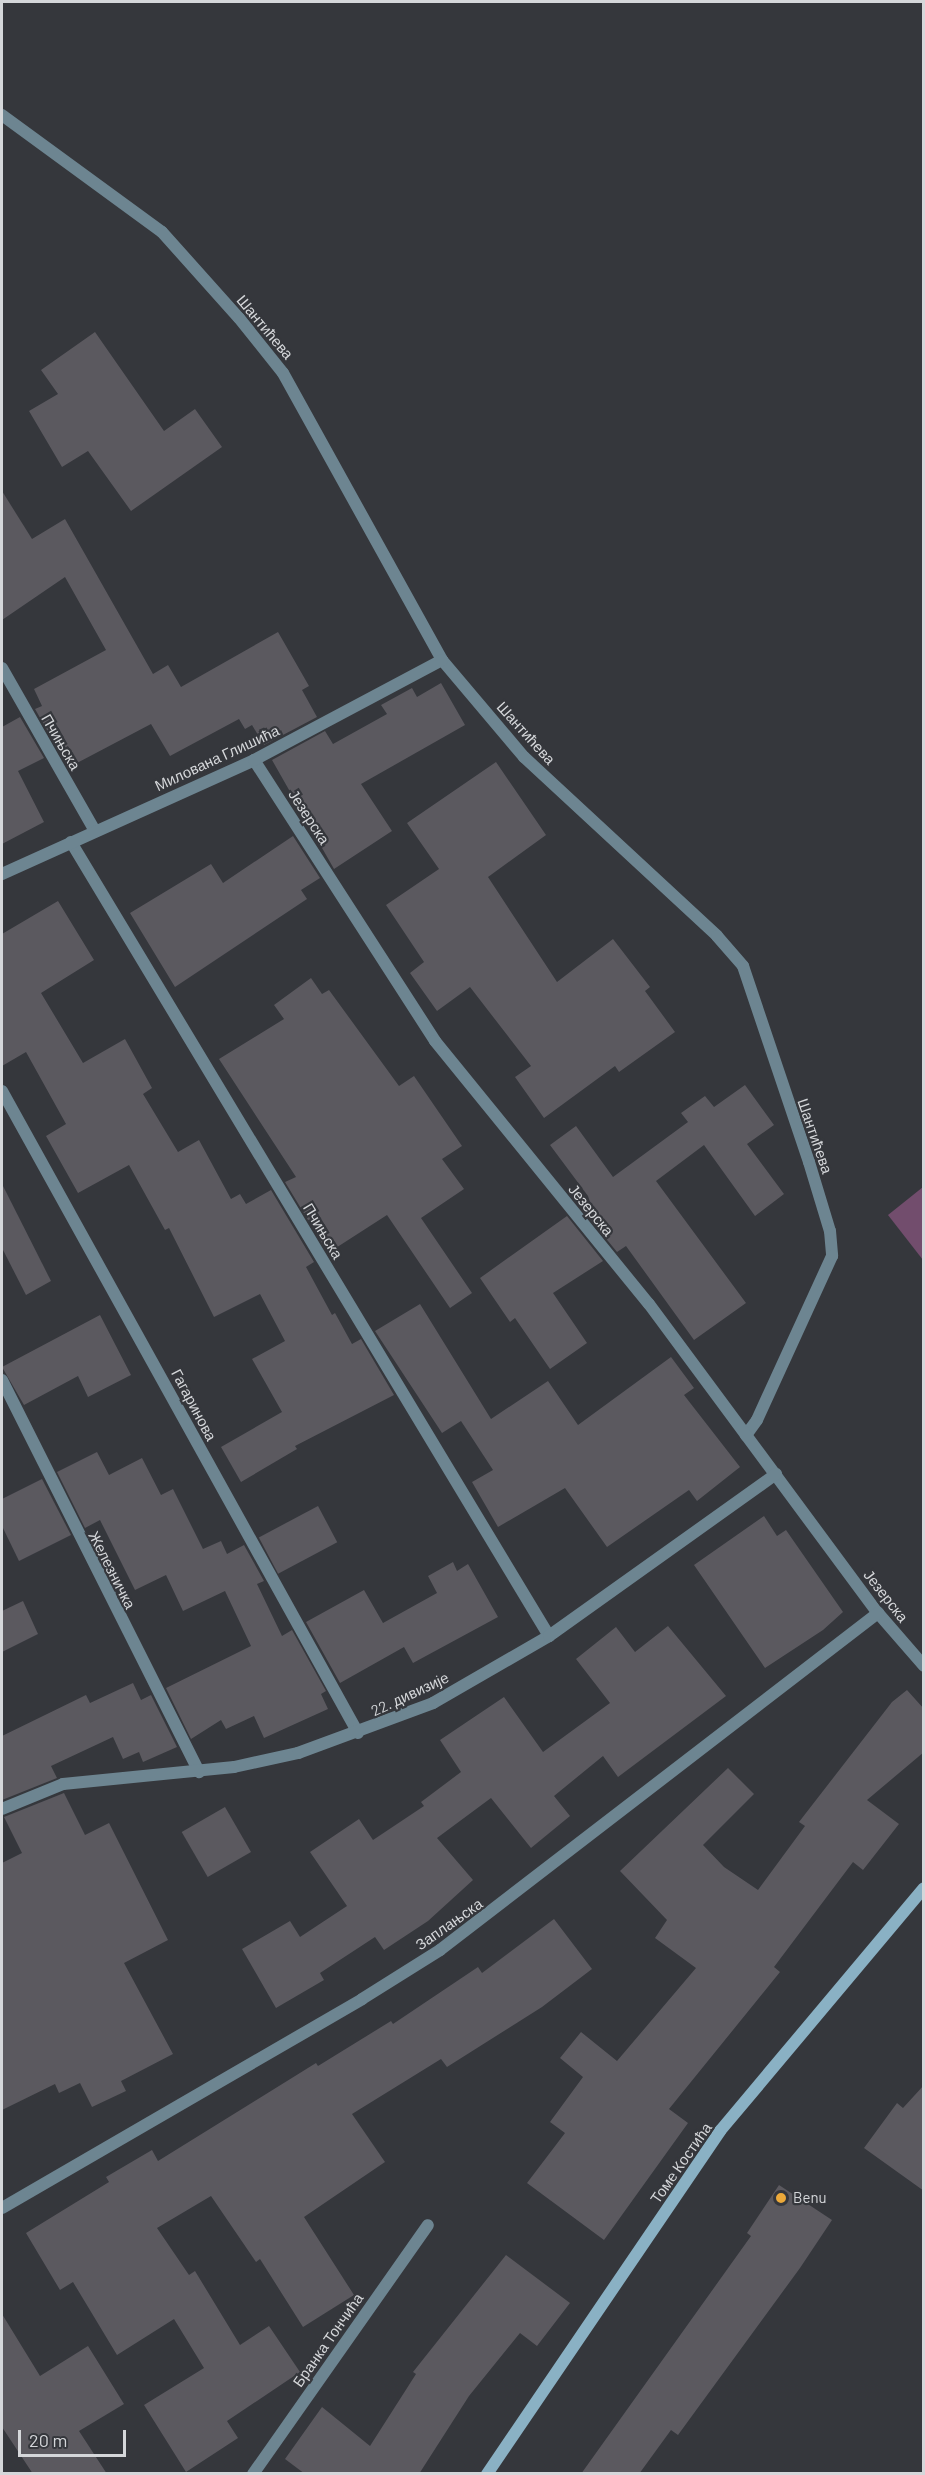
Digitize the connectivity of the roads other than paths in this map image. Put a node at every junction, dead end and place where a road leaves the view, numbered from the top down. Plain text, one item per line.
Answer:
1 (2, 116) edge
2 (442, 660) junction
3 (2, 668) edge
4 (254, 760) junction
5 (95, 831) junction
6 (71, 842) junction
7 (2, 874) edge
8 (2, 1091) edge
9 (2, 1380) edge
10 (746, 1435) junction
11 (776, 1474) junction
12 (878, 1613) junction
13 (549, 1636) junction
14 (924, 1666) edge
15 (358, 1733) junction
16 (199, 1772) junction
17 (2, 1809) edge
18 (924, 1888) edge
19 (2, 2208) edge
20 (428, 2225) dead end
21 (253, 2474) edge
22 (487, 2474) edge

1 - 2 street, Шантићева
2 - 4 street, Милована Глишића
2 - 10 street, Шантићева
3 - 5 street, Пчињска
4 - 5 street, Милована Глишића
4 - 10 street, Језерска
5 - 6 street, Милована Глишића
6 - 7 street, Милована Глишића
6 - 13 street, Пчињска
8 - 15 street, Гагаринова
9 - 16 street, Железничка
10 - 11 street, Језерска
11 - 12 street, Језерска
11 - 13 street, 22. дивизије
12 - 14 street, Језерска
12 - 19 street, Заплањска
13 - 15 street, 22. дивизије
15 - 16 street, 22. дивизије
16 - 17 street, 22. дивизије
18 - 22 street, Томе Костића
20 - 21 street, Бранка Тончића

